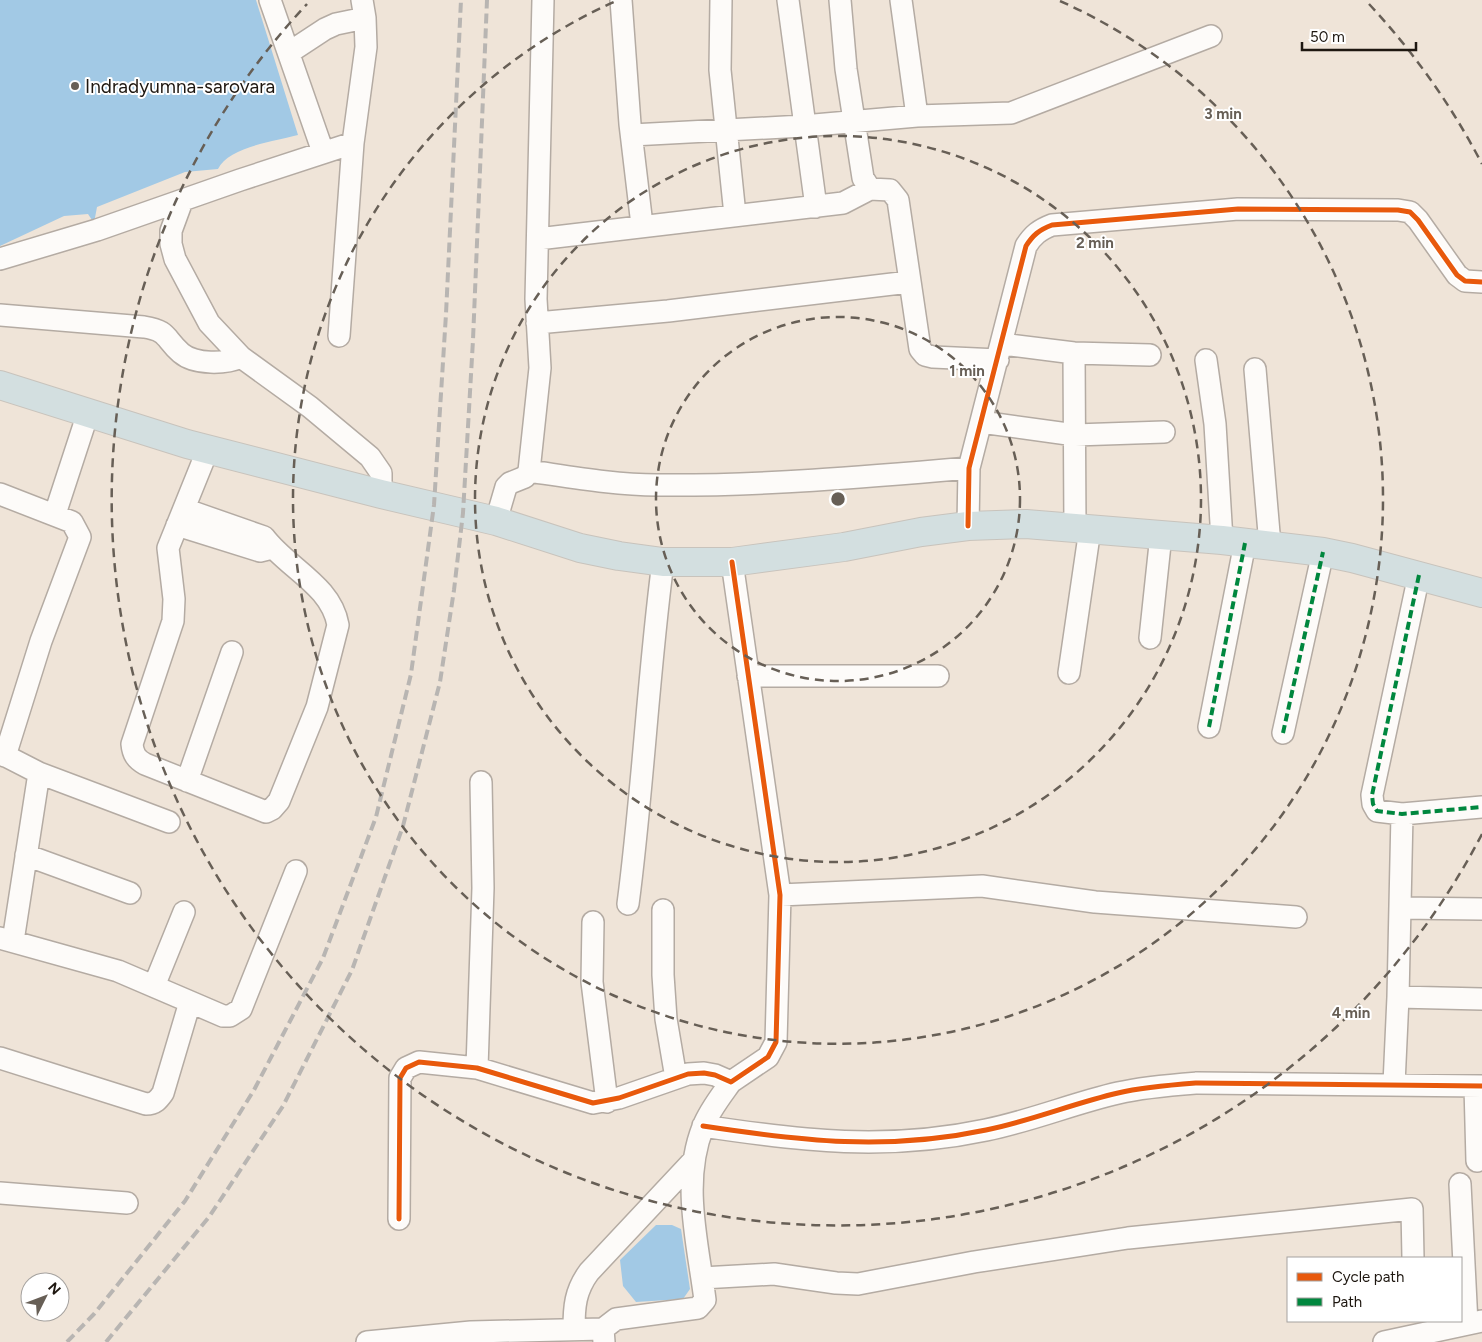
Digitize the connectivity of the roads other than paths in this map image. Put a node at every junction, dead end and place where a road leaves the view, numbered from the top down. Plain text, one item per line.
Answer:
1 (270, 0) edge
2 (543, 0) edge
3 (621, 0) edge
4 (721, 0) edge
5 (788, 0) edge
6 (840, 0) edge
7 (901, 0) edge
8 (364, 9) edge
9 (1211, 36) dead end
10 (290, 52) junction
11 (917, 116) junction
12 (854, 122) junction
13 (803, 126) junction
14 (725, 131) junction
15 (632, 135) junction
16 (353, 144) junction
17 (322, 152) junction
18 (870, 189) junction
19 (182, 202) junction
20 (816, 207) junction
21 (736, 214) junction
22 (642, 225) junction
23 (538, 239) junction
24 (0, 260) edge
25 (909, 282) junction
26 (1482, 282) edge
27 (0, 315) edge
28 (537, 324) junction
29 (339, 336) dead end
30 (1000, 352) junction
31 (1074, 353) junction
32 (1150, 354) dead end
33 (241, 357) junction
34 (1206, 360) dead end
35 (1255, 368) dead end
36 (0, 385) edge
37 (88, 412) junction
38 (981, 422) junction
39 (1164, 432) dead end
40 (1075, 435) junction
41 (208, 449) junction
42 (969, 468) junction
43 (529, 471) junction
44 (381, 494) junction
45 (1, 496) edge
46 (55, 514) junction
47 (180, 517) junction
48 (496, 521) junction
49 (968, 526) junction
50 (1082, 528) junction
51 (1161, 535) junction
52 (1246, 543) junction
53 (1323, 552) junction
54 (663, 562) junction
55 (732, 562) junction
56 (1420, 575) junction
57 (1482, 593) edge
58 (1150, 638) dead end
59 (232, 652) dead end
60 (1069, 673) dead end
61 (748, 676) junction
62 (938, 676) dead end
63 (1208, 728) dead end
64 (1283, 733) dead end
65 (3, 755) edge
66 (39, 774) junction
67 (187, 781) junction
68 (481, 782) dead end
69 (1482, 807) edge
70 (1402, 814) junction
71 (168, 822) dead end
72 (26, 855) junction
73 (296, 871) dead end
74 (130, 892) dead end
75 (780, 895) junction
76 (628, 904) dead end
77 (1400, 908) junction
78 (1482, 909) edge
79 (663, 910) dead end
80 (184, 912) dead end
81 (1296, 917) dead end
82 (592, 922) dead end
83 (6, 939) edge
84 (154, 986) junction
85 (1398, 997) junction
86 (1482, 999) edge
87 (190, 1002) junction
88 (0, 1058) edge
89 (477, 1068) junction
90 (676, 1078) junction
91 (731, 1082) junction
92 (1394, 1084) junction
93 (1479, 1086) edge
94 (607, 1102) junction
95 (703, 1126) junction
96 (693, 1161) junction
97 (1477, 1161) dead end
98 (1460, 1184) dead end
99 (0, 1192) edge
100 (127, 1203) dead end
101 (399, 1219) dead end
102 (1413, 1257) edge
103 (702, 1278) junction
104 (1474, 1322) edge
105 (1414, 1328) edge
106 (574, 1329) junction
107 (603, 1335) edge
108 (367, 1342) edge
109 (1384, 1342) edge

1 - 10 street
2 - 23 street
3 - 15 street
4 - 14 street
5 - 13 street
6 - 12 street
7 - 11 street
8 - 10 street
8 - 16 street
9 - 11 street
10 - 17 street
11 - 12 street
12 - 13 street
12 - 18 street
13 - 14 street
13 - 20 street
14 - 15 street
14 - 21 street
15 - 22 street
16 - 17 street
16 - 29 street
17 - 19 street
18 - 20 street
18 - 25 street
19 - 24 street
19 - 33 street
20 - 21 street
21 - 22 street
22 - 23 street
23 - 28 street
25 - 28 street
25 - 30 street
26 - 30 street
27 - 33 street
28 - 43 street
30 - 31 street
30 - 38 street
31 - 32 street
31 - 40 street
33 - 44 street
34 - 52 street
35 - 52 street
36 - 37 highway
37 - 41 highway
37 - 46 street
38 - 40 street
38 - 42 street
39 - 40 street
40 - 50 street
41 - 44 highway
41 - 47 street
42 - 43 street
42 - 49 street
43 - 48 street
44 - 48 highway
45 - 46 street
46 - 65 street
47 - 67 street
47 - 67 street
48 - 54 highway
49 - 50 highway
49 - 55 highway
50 - 51 highway
50 - 60 street
51 - 52 highway
51 - 58 street
52 - 53 highway
52 - 63 street
53 - 56 highway
53 - 64 street
54 - 55 highway
54 - 76 street
55 - 61 street
56 - 57 highway
56 - 70 street
59 - 67 street
61 - 62 street
61 - 75 street
65 - 66 street
66 - 71 street
66 - 72 street
68 - 89 street
69 - 70 street
70 - 77 street
72 - 74 street
72 - 83 street
73 - 87 street
75 - 81 street
75 - 91 street
77 - 78 street
77 - 85 street
79 - 90 street
80 - 84 street
82 - 94 street
83 - 84 street
84 - 87 street
85 - 86 street
85 - 92 street
87 - 88 street
89 - 94 street
89 - 101 street
90 - 91 street
90 - 94 street
91 - 95 street
92 - 93 street
92 - 95 street
93 - 97 street
95 - 96 street
96 - 103 street
96 - 106 street
98 - 104 street
99 - 100 street
102 - 103 street
103 - 107 street
104 - 105 street
105 - 109 street
106 - 107 street
106 - 108 street

